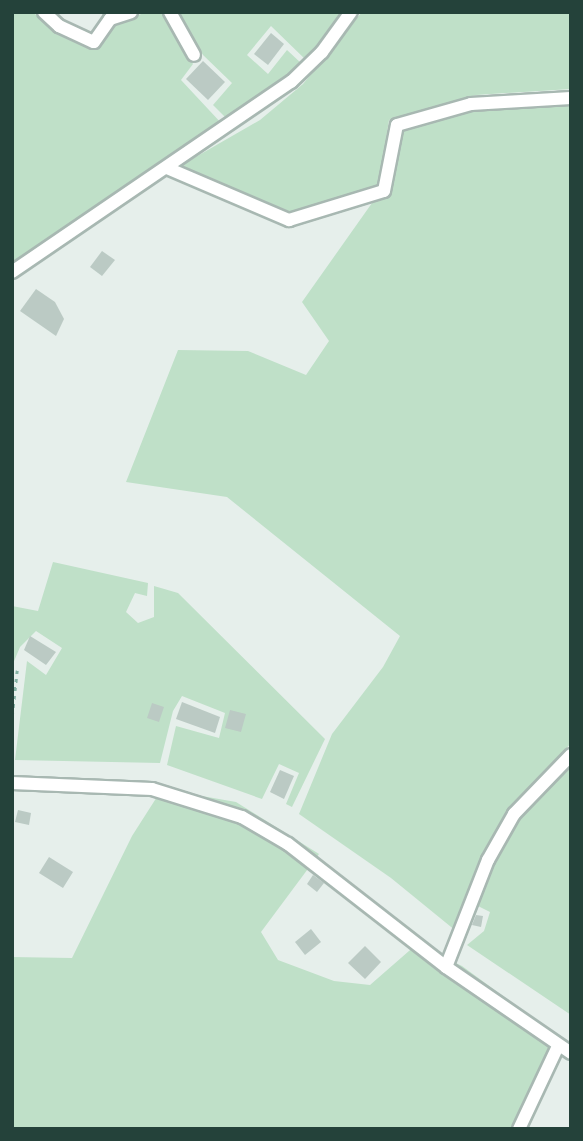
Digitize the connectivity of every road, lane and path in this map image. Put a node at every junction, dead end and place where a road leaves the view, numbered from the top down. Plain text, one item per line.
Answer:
1 (44, 12) edge
2 (131, 12) edge
3 (170, 12) edge
4 (351, 12) edge
5 (194, 55) dead end
6 (571, 98) edge
7 (167, 168) junction
8 (12, 272) edge
9 (17, 670) dead end
10 (12, 716) edge
11 (571, 755) edge
12 (12, 783) edge
13 (446, 967) junction
14 (558, 1046) junction
15 (571, 1053) edge
16 (519, 1129) edge

1 - 2 street
3 - 5 street
4 - 7 street
6 - 7 street
7 - 8 street
9 - 10 path
11 - 13 street
12 - 13 street
13 - 14 street
14 - 15 street
14 - 16 street

